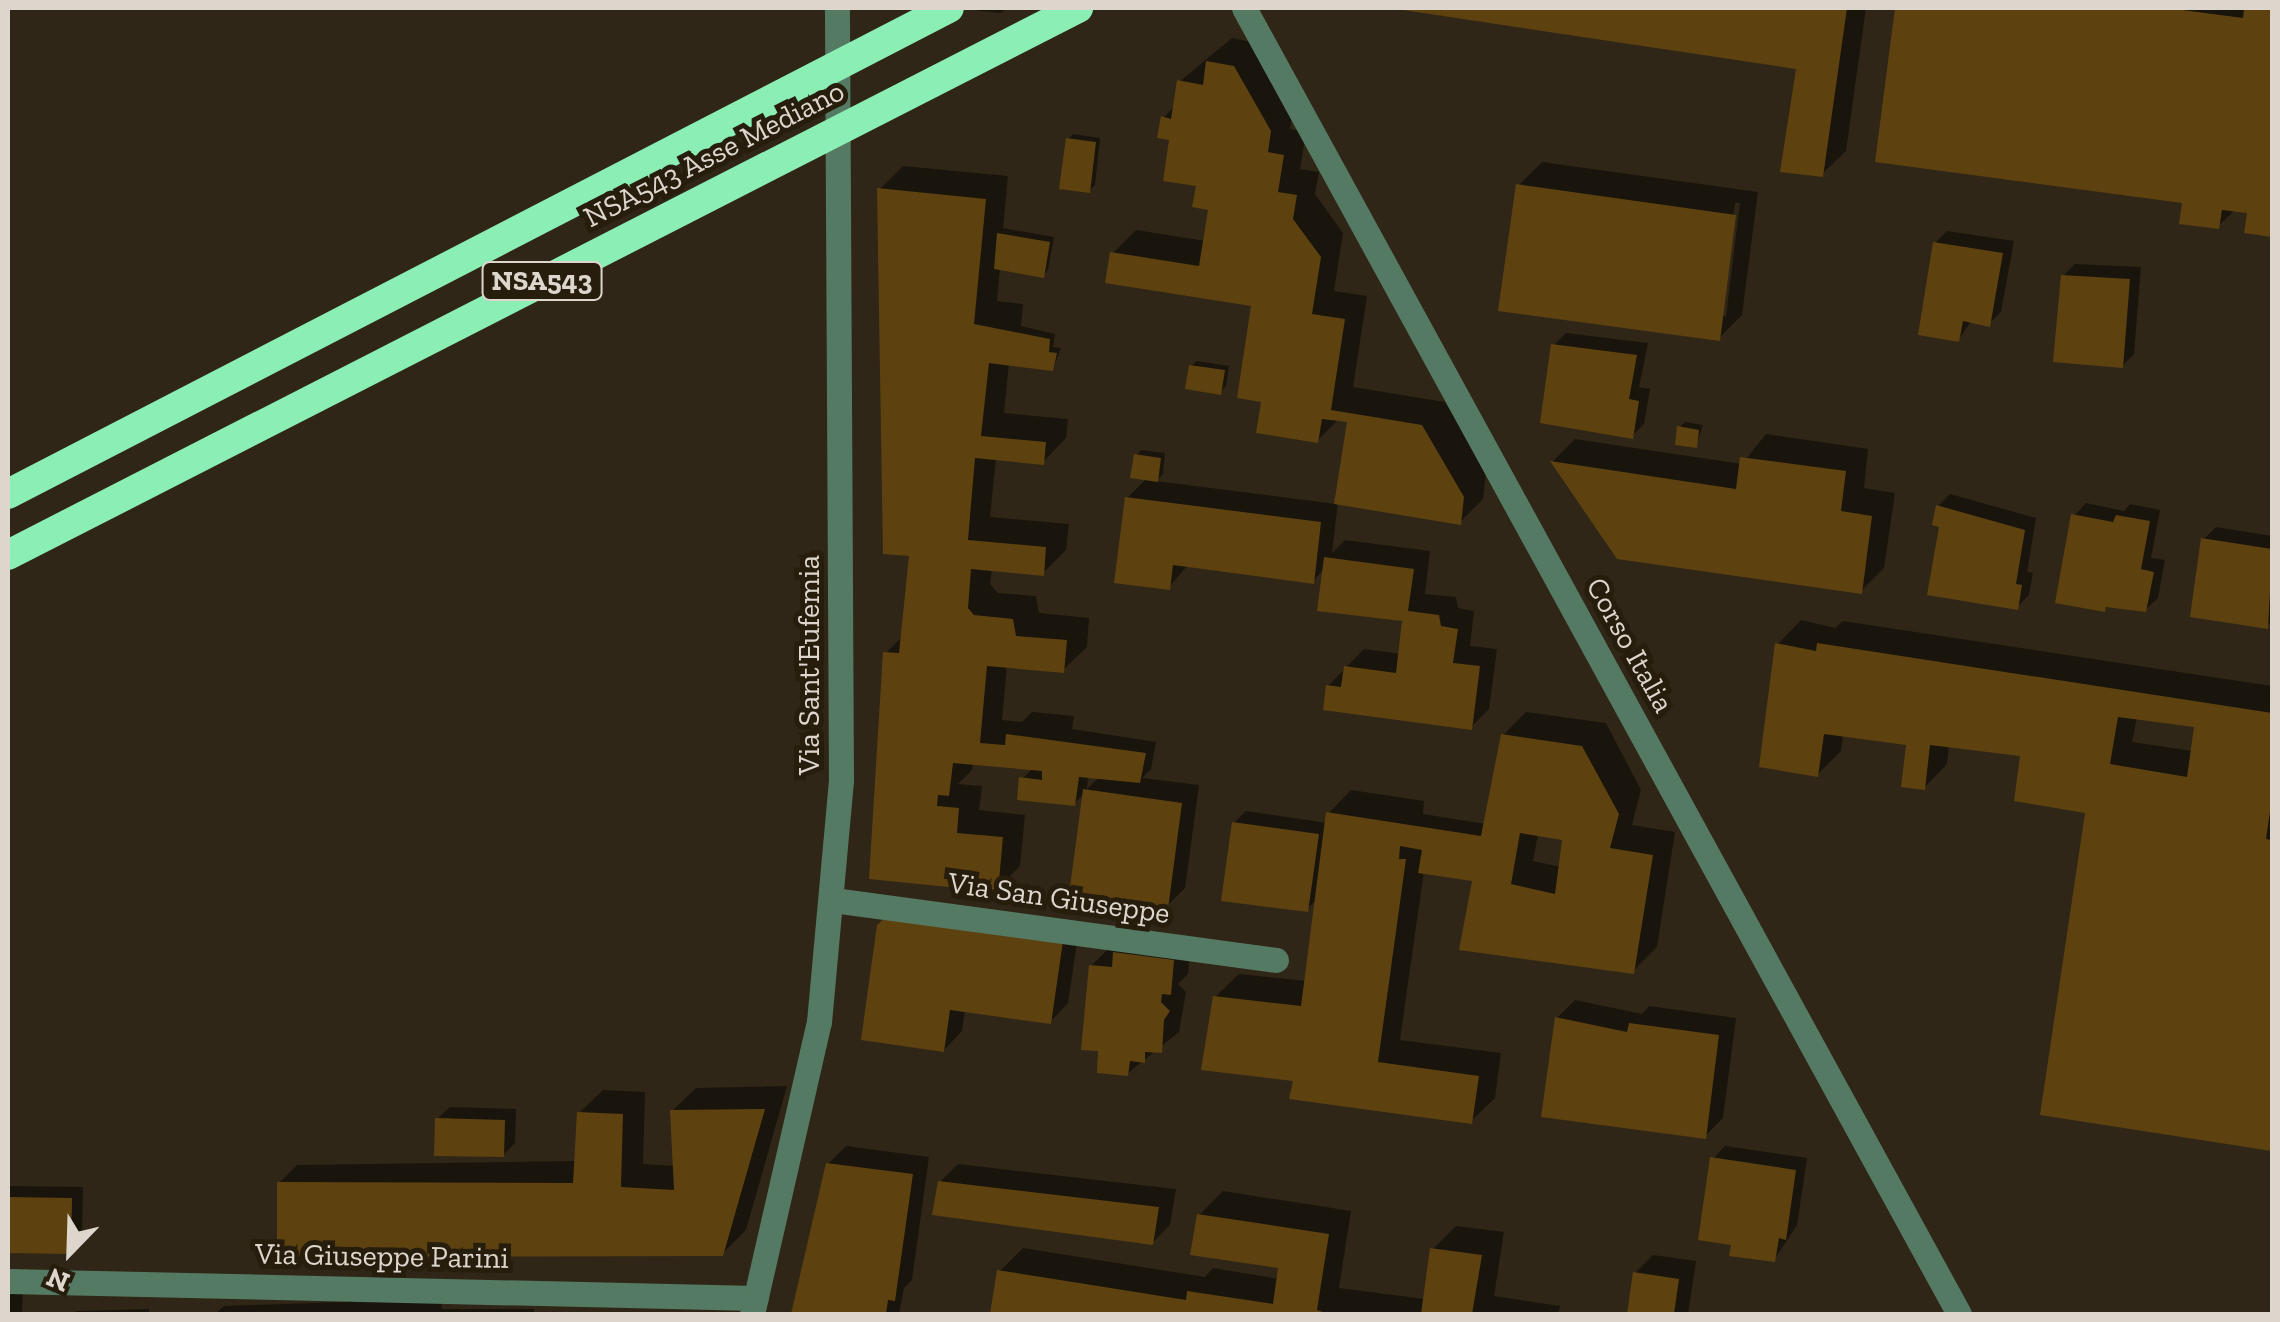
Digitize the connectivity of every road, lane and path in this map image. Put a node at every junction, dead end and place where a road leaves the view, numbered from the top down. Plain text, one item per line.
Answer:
1 (837, 8) edge
2 (949, 8) edge
3 (1078, 8) edge
4 (1244, 8) edge
5 (8, 494) edge
6 (8, 555) edge
7 (834, 900) junction
8 (1276, 960) dead end
9 (8, 1281) edge
10 (754, 1306) edge
11 (1959, 1314) edge

1 - 7 street, Via Sant'Eufemia
2 - 5 highway, NSA543 Asse Mediano / NSA543, bridge
3 - 6 highway, NSA543 Asse Mediano / NSA543, bridge
4 - 11 street, Corso Italia
7 - 8 street, Via San Giuseppe
7 - 10 street, Via Sant'Eufemia
9 - 10 street, Via Giuseppe Parini

